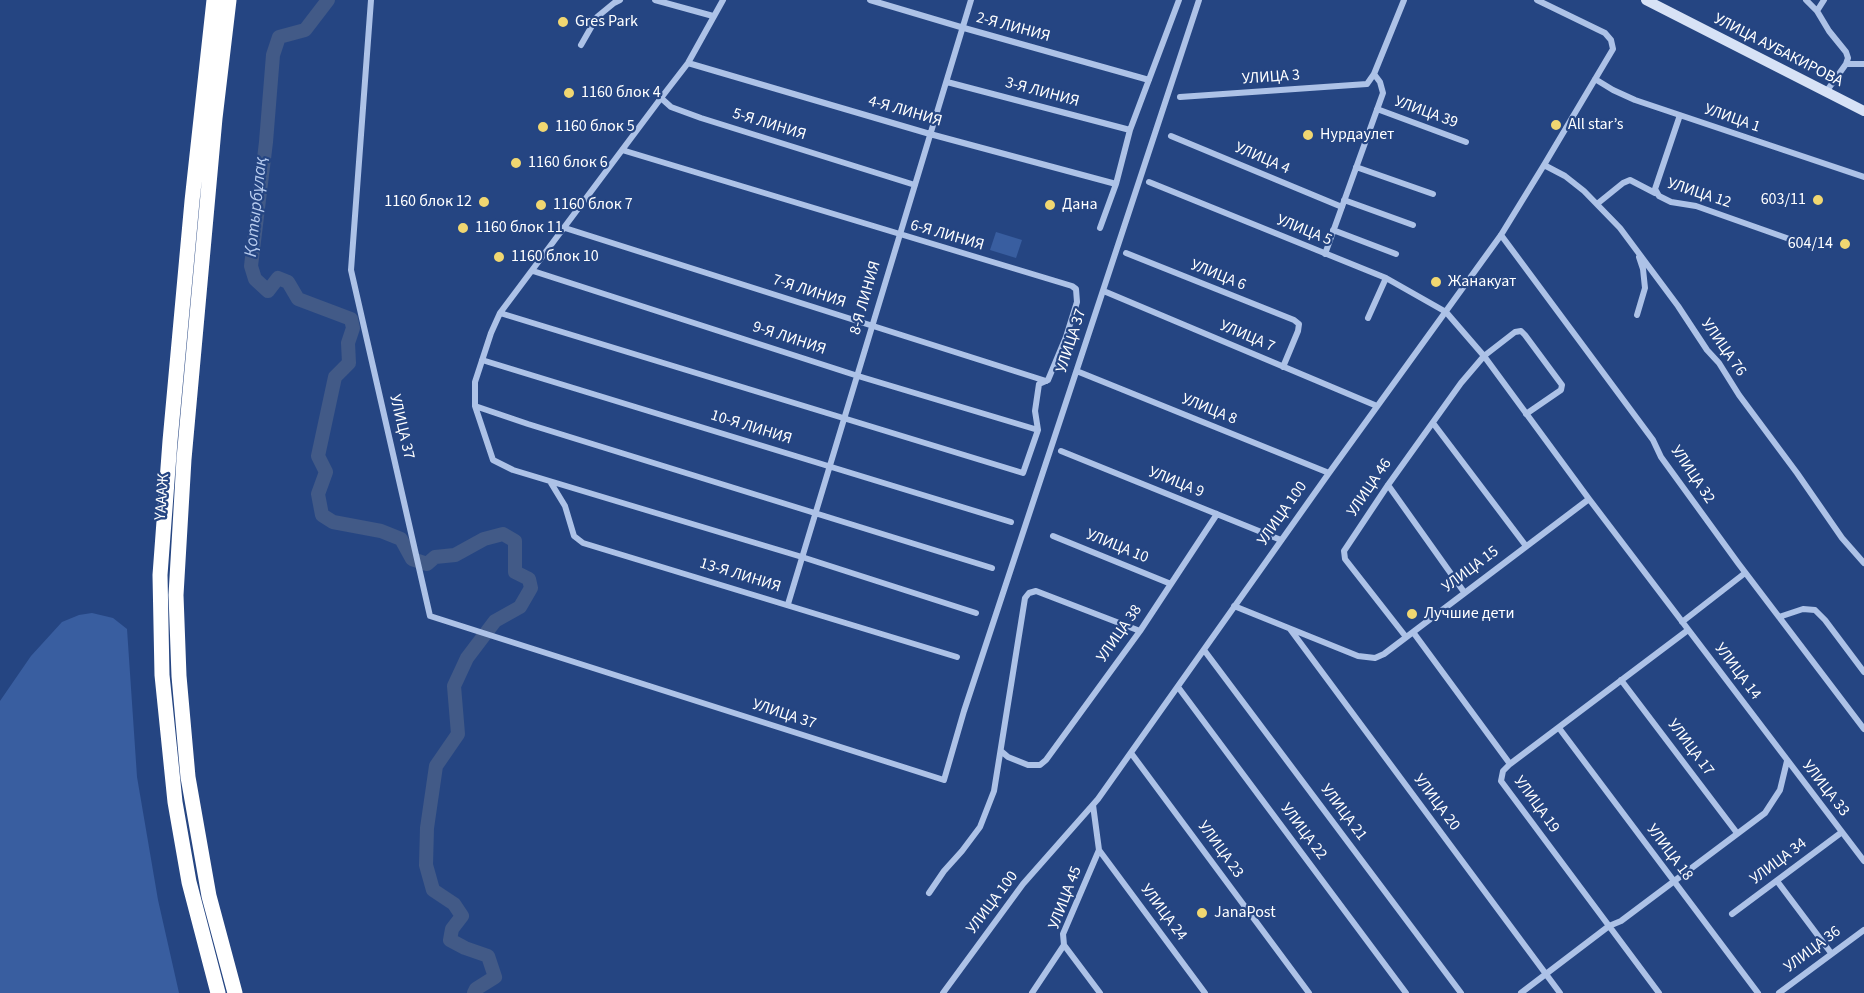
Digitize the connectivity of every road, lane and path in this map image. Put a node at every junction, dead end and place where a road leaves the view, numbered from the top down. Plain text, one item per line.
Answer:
1 (214, 0) edge
2 (229, 0) edge
3 (371, 0) edge
4 (620, 0) edge
5 (655, 0) edge
6 (723, 0) edge
7 (870, 0) edge
8 (971, 0) edge
9 (1179, 0) edge
10 (1199, 0) edge
11 (1404, 0) edge
12 (1538, 0) edge
13 (1646, 0) edge
14 (1806, 0) edge
15 (1824, 0) edge
16 (1817, 11) junction
17 (713, 16) junction
18 (964, 28) junction
19 (581, 45) dead end
20 (688, 63) junction
21 (1846, 64) junction
22 (1864, 64) edge
23 (1374, 74) junction
24 (1595, 79) junction
25 (1149, 80) junction
26 (947, 82) junction
27 (1826, 92) junction
28 (1180, 97) dead end
29 (661, 98) junction
30 (1377, 109) junction
31 (1864, 111) edge
32 (1680, 116) junction
33 (1130, 130) junction
34 (930, 134) junction
35 (1171, 136) dead end
36 (1467, 142) dead end
37 (622, 150) junction
38 (1544, 165) junction
39 (1356, 167) junction
40 (1864, 177) edge
41 (1149, 182) dead end
42 (1116, 184) junction
43 (915, 185) junction
44 (1656, 193) junction
45 (1433, 194) dead end
46 (1344, 200) junction
47 (1597, 204) junction
48 (1341, 207) junction
49 (1413, 225) dead end
50 (565, 228) junction
51 (1100, 228) dead end
52 (1334, 230) junction
53 (898, 235) junction
54 (1501, 235) junction
55 (1812, 247) dead end
56 (1637, 250) junction
57 (1126, 253) dead end
58 (1325, 254) junction
59 (1396, 254) dead end
60 (533, 271) junction
61 (1386, 278) junction
62 (1106, 292) dead end
63 (1446, 312) junction
64 (500, 313) junction
65 (1637, 315) dead end
66 (1368, 318) dead end
67 (872, 326) junction
68 (1484, 356) junction
69 (482, 360) junction
70 (1283, 367) junction
71 (1079, 372) dead end
72 (858, 376) junction
73 (1046, 381) junction
74 (475, 406) junction
75 (1377, 406) junction
76 (1526, 414) junction
77 (844, 417) junction
78 (1433, 423) junction
79 (1038, 430) junction
80 (1061, 451) dead end
81 (828, 466) junction
82 (1329, 473) junction
83 (551, 482) junction
84 (1388, 485) junction
85 (1589, 499) junction
86 (814, 512) junction
87 (1217, 514) junction
88 (1011, 522) dead end
89 (1053, 536) dead end
90 (1281, 540) junction
91 (1526, 546) junction
92 (802, 557) junction
93 (1864, 563) edge
94 (992, 568) dead end
95 (1745, 573) junction
96 (1171, 584) junction
97 (1464, 592) junction
98 (788, 604) junction
99 (1234, 606) junction
100 (976, 613) dead end
101 (1779, 617) junction
102 (1682, 622) junction
103 (1290, 629) junction
104 (1688, 630) junction
105 (1140, 631) junction
106 (1413, 632) junction
107 (1406, 637) junction
108 (1204, 650) junction
109 (957, 657) dead end
110 (1864, 672) edge
111 (1621, 680) junction
112 (1178, 687) junction
113 (1559, 728) junction
114 (1864, 729) edge
115 (1001, 751) junction
116 (1131, 753) junction
117 (1787, 761) junction
118 (1510, 764) junction
119 (1093, 804) junction
120 (1842, 832) junction
121 (1737, 833) junction
122 (1099, 850) junction
123 (1864, 861) edge
124 (1673, 881) junction
125 (1777, 881) junction
126 (929, 893) dead end
127 (1732, 914) dead end
128 (1609, 926) junction
129 (1864, 930) edge
130 (1064, 945) junction
131 (1832, 953) junction
132 (1546, 974) junction
133 (218, 993) edge
134 (235, 993) edge
135 (943, 993) edge
136 (1032, 993) edge
137 (1100, 993) edge
138 (1206, 993) edge
139 (1309, 993) edge
140 (1406, 993) edge
141 (1461, 993) edge
142 (1521, 993) edge
143 (1560, 993) edge
144 (1659, 993) edge
145 (1758, 993) edge
146 (1779, 993) edge

1 - 133 highway, ҮАААЖ
2 - 134 highway, ҮАААЖ
3 - 10 street, УЛИЦА 37
4 - 19 street
5 - 17 street
6 - 17 street
7 - 18 street, 2-Я ЛИНИЯ
8 - 18 street, 8-Я ЛИНИЯ
9 - 25 street
11 - 23 street
12 - 24 street, УЛИЦА 100
13 - 27 main road, УЛИЦА АУБАКИРОВА
14 - 16 street
15 - 16 street
16 - 21 street
17 - 20 street
18 - 25 street, 2-Я ЛИНИЯ
18 - 26 street, 8-Я ЛИНИЯ
20 - 29 street
20 - 34 street, 4-Я ЛИНИЯ
21 - 22 street
21 - 27 street
23 - 28 street, УЛИЦА 3
23 - 30 street
24 - 32 street, УЛИЦА 1
24 - 38 street, УЛИЦА 100
25 - 33 street
26 - 33 street, 3-Я ЛИНИЯ
26 - 34 street, 8-Я ЛИНИЯ
27 - 31 main road, УЛИЦА АУБАКИРОВА
29 - 37 street
29 - 43 street, 5-Я ЛИНИЯ
30 - 36 street, УЛИЦА 39
30 - 39 street
32 - 40 street, УЛИЦА 1
32 - 44 street, УЛИЦА 12
33 - 42 street
34 - 42 street, 4-Я ЛИНИЯ
34 - 43 street, 8-Я ЛИНИЯ
35 - 48 street, УЛИЦА 4
37 - 50 street
37 - 53 street, 6-Я ЛИНИЯ
38 - 47 street, УЛИЦА 76
38 - 54 street, УЛИЦА 100
39 - 45 street
39 - 46 street
41 - 58 street, УЛИЦА 5
42 - 51 street
43 - 53 street, 8-Я ЛИНИЯ
44 - 47 street
44 - 55 street, УЛИЦА 12
46 - 48 street
46 - 49 street
47 - 56 street, УЛИЦА 76
48 - 52 street
50 - 60 street
50 - 67 street, 7-Я ЛИНИЯ
52 - 58 street
52 - 59 street
53 - 67 street, 8-Я ЛИНИЯ
53 - 73 street, 6-Я ЛИНИЯ
54 - 63 street, УЛИЦА 100
54 - 95 street, УЛИЦА 32
56 - 65 street
56 - 93 street, УЛИЦА 76
57 - 70 street, УЛИЦА 6
58 - 61 street, УЛИЦА 5
60 - 64 street
60 - 72 street, 9-Я ЛИНИЯ
61 - 63 street, УЛИЦА 5
61 - 66 street
62 - 70 street, УЛИЦА 7
63 - 68 street, УЛИЦА 14
63 - 75 street, УЛИЦА 100
64 - 69 street
64 - 77 street
67 - 72 street, 8-Я ЛИНИЯ
67 - 73 street, 7-Я ЛИНИЯ
68 - 76 street, УЛИЦА 14
68 - 76 street, УЛИЦА 46
68 - 78 street, УЛИЦА 46
69 - 74 street
69 - 81 street, 10-Я ЛИНИЯ
70 - 75 street, УЛИЦА 7
71 - 82 street, УЛИЦА 8
72 - 77 street, 8-Я ЛИНИЯ
72 - 79 street, 9-Я ЛИНИЯ
73 - 79 street, 6-Я ЛИНИЯ
74 - 83 street
74 - 86 street
75 - 82 street, УЛИЦА 100
76 - 85 street, УЛИЦА 14
77 - 79 street, 6-Я ЛИНИЯ
77 - 81 street, 8-Я ЛИНИЯ
78 - 84 street, УЛИЦА 46
78 - 91 street
80 - 87 street, УЛИЦА 9
81 - 86 street, 8-Я ЛИНИЯ
81 - 88 street, 10-Я ЛИНИЯ
82 - 90 street, УЛИЦА 100
83 - 92 street
83 - 98 street, 13-Я ЛИНИЯ
84 - 97 street
84 - 107 street, УЛИЦА 46
85 - 91 street, УЛИЦА 15
85 - 102 street, УЛИЦА 14
86 - 92 street, 8-Я ЛИНИЯ
86 - 94 street
87 - 90 street, УЛИЦА 9
87 - 96 street, УЛИЦА 38
89 - 96 street, УЛИЦА 10
90 - 99 street, УЛИЦА 100
91 - 97 street, УЛИЦА 15
92 - 98 street, 8-Я ЛИНИЯ
92 - 100 street
95 - 101 street, УЛИЦА 32
95 - 102 street
96 - 105 street, УЛИЦА 38
97 - 106 street, УЛИЦА 15
98 - 109 street, 13-Я ЛИНИЯ
99 - 103 street, УЛИЦА 15
99 - 108 street, УЛИЦА 100
101 - 110 street
101 - 114 street, УЛИЦА 32
102 - 104 street, УЛИЦА 14
103 - 107 street, УЛИЦА 15
103 - 132 street, УЛИЦА 20
104 - 111 street
104 - 117 street, УЛИЦА 14
105 - 115 street, УЛИЦА 38
105 - 115 street
106 - 107 street, УЛИЦА 15
106 - 118 street, УЛИЦА 19
108 - 112 street, УЛИЦА 100
108 - 141 street, УЛИЦА 21
111 - 113 street
111 - 121 street, УЛИЦА 17
112 - 116 street, УЛИЦА 100
112 - 140 street, УЛИЦА 22
113 - 118 street
113 - 124 street, УЛИЦА 18
115 - 126 street
116 - 119 street, УЛИЦА 100
116 - 139 street, УЛИЦА 23
117 - 120 street, УЛИЦА 33
117 - 121 street
118 - 128 street, УЛИЦА 19
119 - 122 street, УЛИЦА 45
119 - 135 street, УЛИЦА 100
120 - 123 street, УЛИЦА 33
120 - 125 street, УЛИЦА 34
121 - 124 street
122 - 130 street, УЛИЦА 45
122 - 138 street, УЛИЦА 24
124 - 128 street
124 - 145 street, УЛИЦА 18
125 - 127 street, УЛИЦА 34
125 - 131 street
128 - 132 street
128 - 144 street, УЛИЦА 19
129 - 131 street, УЛИЦА 36
130 - 136 street, УЛИЦА 45
130 - 137 street
131 - 146 street, УЛИЦА 36
132 - 142 street
132 - 143 street, УЛИЦА 20

